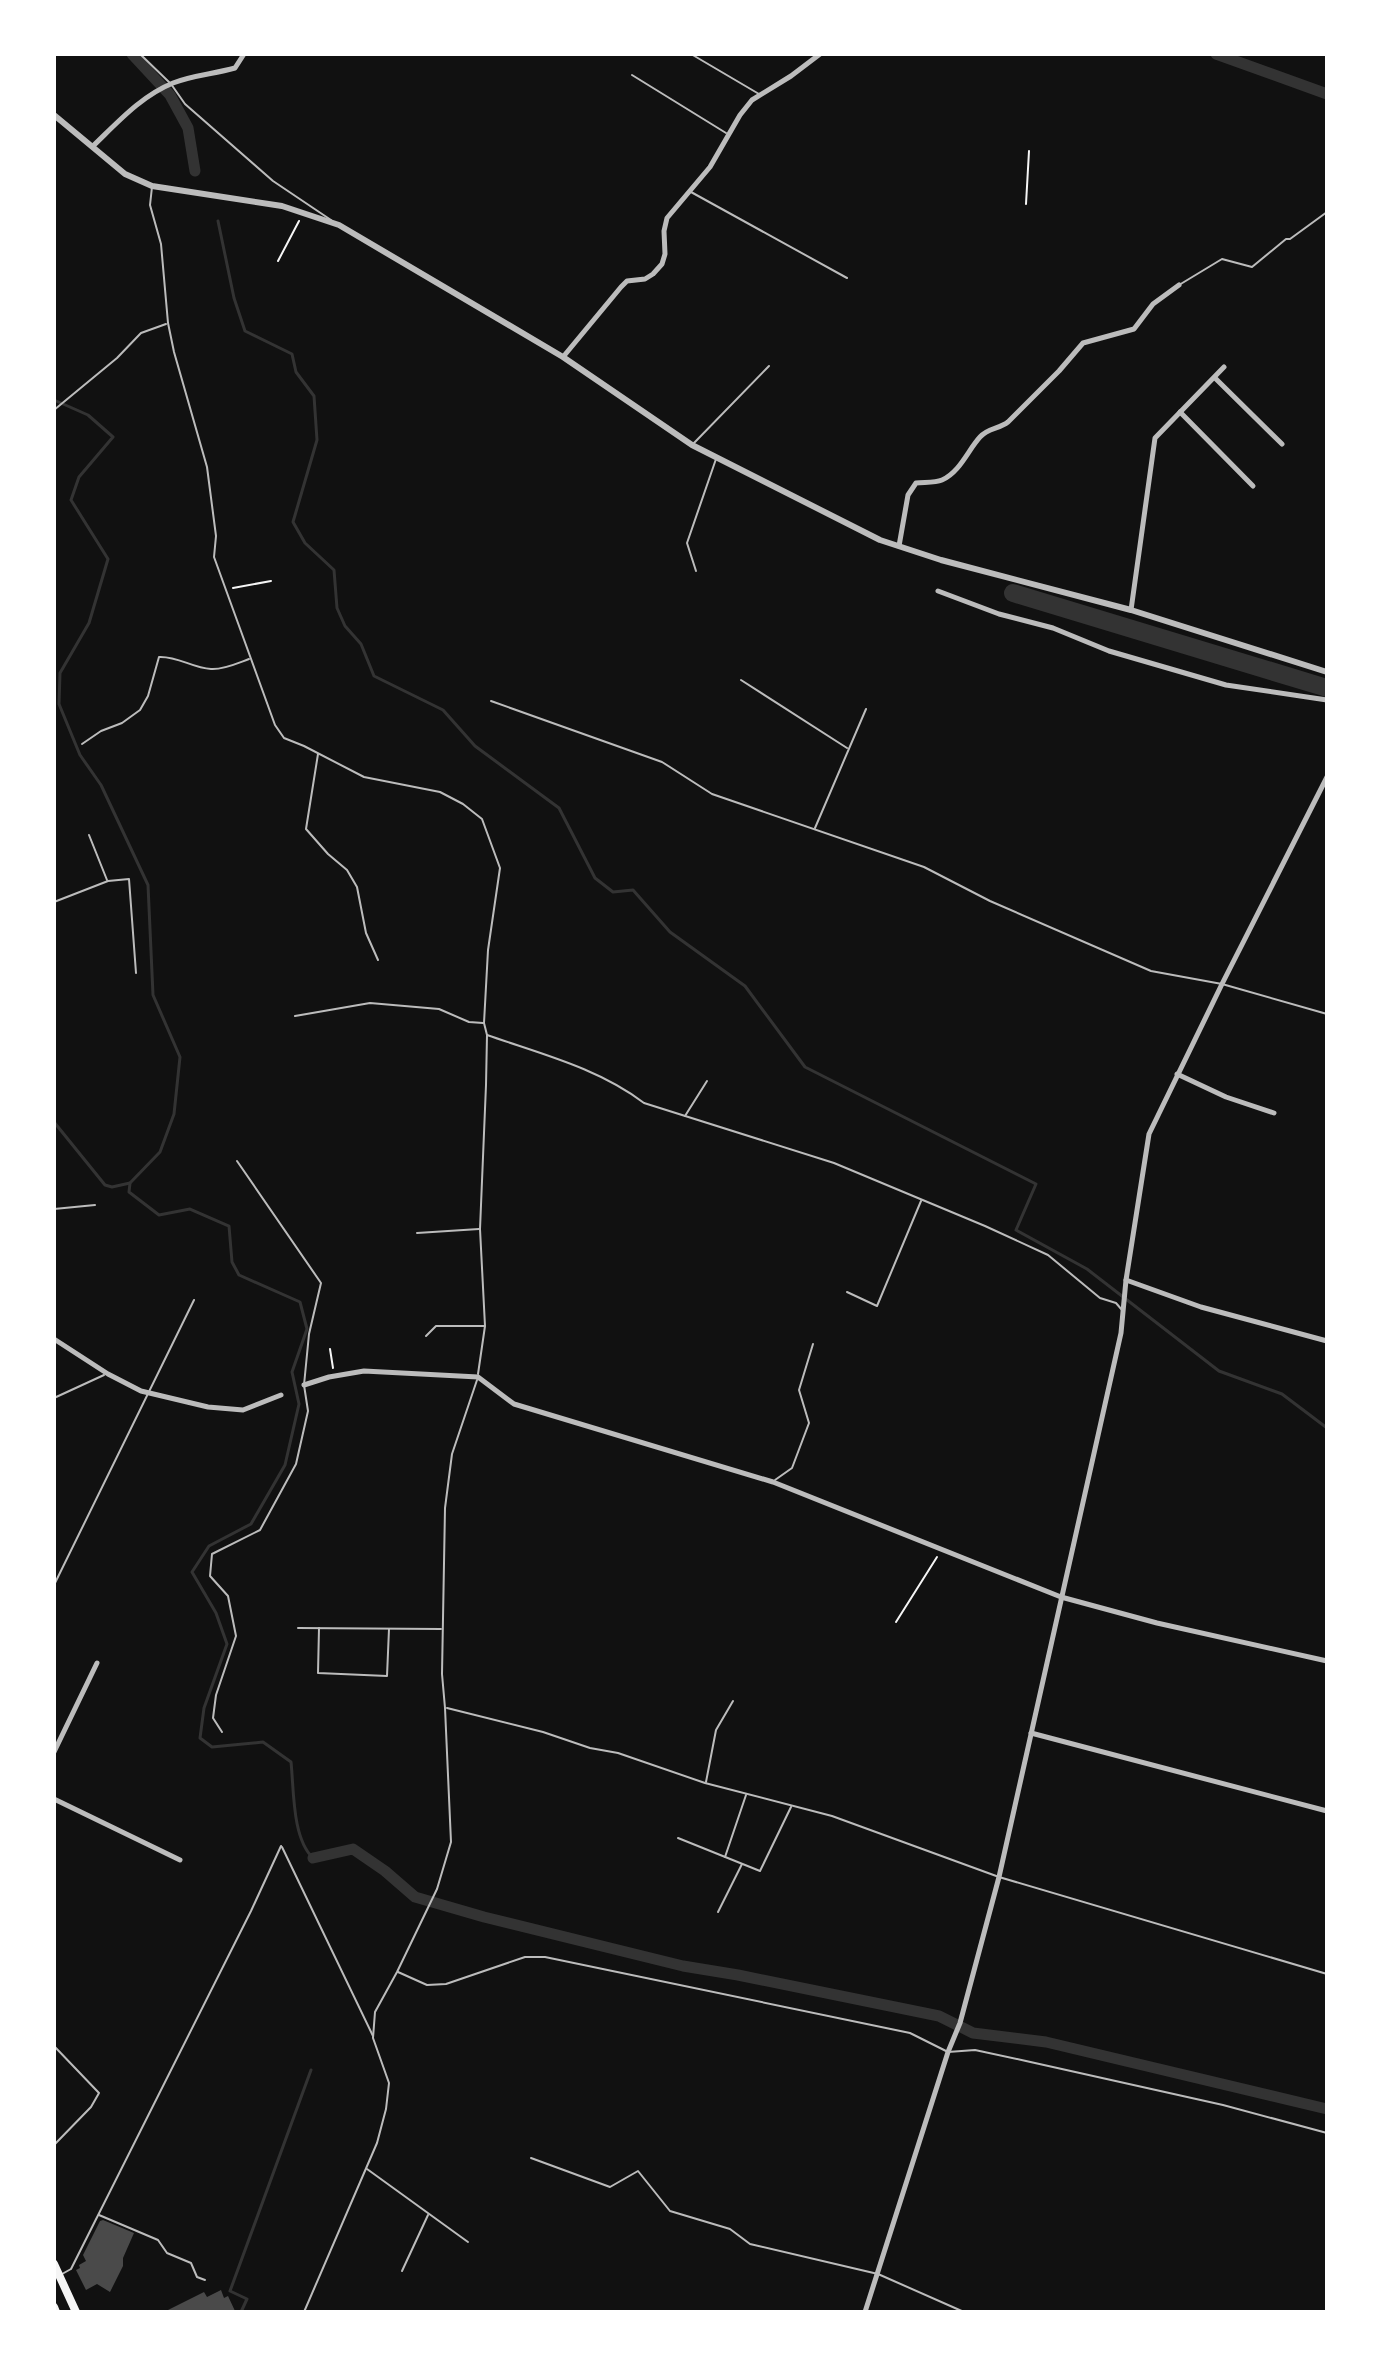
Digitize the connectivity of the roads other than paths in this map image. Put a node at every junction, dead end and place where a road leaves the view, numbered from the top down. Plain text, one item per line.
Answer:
1 (140, 54) edge
2 (244, 54) edge
3 (691, 54) edge
4 (820, 54) edge
5 (632, 75) dead end
6 (171, 84) junction
7 (760, 95) junction
8 (56, 120) edge
9 (729, 135) junction
10 (93, 146) junction
11 (152, 186) junction
12 (690, 191) junction
13 (1327, 212) edge
14 (339, 225) junction
15 (847, 278) dead end
16 (1179, 285) joint
17 (168, 323) junction
18 (563, 357) junction
19 (769, 366) dead end
20 (1224, 367) dead end
21 (1215, 378) junction
22 (54, 410) edge
23 (1180, 412) junction
24 (1282, 444) dead end
25 (692, 445) junction
26 (716, 458) junction
27 (1253, 486) dead end
28 (899, 546) junction
29 (696, 571) dead end
30 (938, 591) dead end
31 (1131, 610) junction
32 (250, 658) junction
33 (1327, 672) edge
34 (741, 680) dead end
35 (1327, 700) edge
36 (491, 701) dead end
37 (866, 709) dead end
38 (82, 744) dead end
39 (848, 749) junction
40 (318, 753) junction
41 (1327, 777) edge
42 (814, 829) junction
43 (89, 835) dead end
44 (108, 881) junction
45 (54, 902) edge
46 (378, 960) dead end
47 (136, 973) dead end
48 (1222, 984) junction
49 (1327, 1014) edge
50 (295, 1016) dead end
51 (484, 1023) junction
52 (487, 1035) junction
53 (1177, 1074) junction
54 (707, 1081) dead end
55 (1274, 1113) dead end
56 (685, 1116) junction
57 (237, 1161) dead end
58 (922, 1199) junction
59 (95, 1205) dead end
60 (54, 1209) edge
61 (480, 1229) junction
62 (417, 1233) dead end
63 (1126, 1280) junction
64 (847, 1292) dead end
65 (194, 1300) dead end
66 (1123, 1310) junction
67 (485, 1326) junction
68 (426, 1336) dead end
69 (54, 1339) edge
70 (1327, 1341) edge
71 (813, 1344) dead end
72 (108, 1374) junction
73 (478, 1377) junction
74 (304, 1385) junction
75 (150, 1392) junction
76 (281, 1395) dead end
77 (54, 1398) edge
78 (773, 1482) junction
79 (54, 1585) edge
80 (1061, 1597) junction
81 (298, 1628) dead end
82 (319, 1628) junction
83 (389, 1629) junction
84 (443, 1629) junction
85 (1327, 1661) edge
86 (97, 1663) dead end
87 (733, 1701) dead end
88 (445, 1708) junction
89 (222, 1732) dead end
90 (1031, 1733) junction
91 (54, 1752) edge
92 (705, 1783) junction
93 (746, 1794) junction
94 (54, 1799) edge
95 (792, 1806) junction
96 (1327, 1811) edge
97 (678, 1838) dead end
98 (725, 1858) junction
99 (180, 1860) dead end
100 (742, 1864) junction
101 (999, 1877) junction
102 (718, 1912) dead end
103 (397, 1972) junction
104 (1327, 1974) edge
105 (373, 2038) junction
106 (54, 2046) edge
107 (948, 2052) junction
108 (1327, 2133) edge
109 (54, 2145) edge
110 (531, 2158) dead end
111 (366, 2168) junction
112 (429, 2214) junction
113 (98, 2215) junction
114 (468, 2242) dead end
115 (54, 2264) edge
116 (402, 2271) dead end
117 (878, 2274) junction
118 (57, 2277) edge
119 (205, 2280) dead end
120 (76, 2312) edge
121 (304, 2312) edge
122 (865, 2312) edge
123 (964, 2312) edge

1 - 6 lane
2 - 6 street
3 - 7 lane
4 - 7 street
5 - 9 lane
6 - 10 street
6 - 14 lane
7 - 9 street
8 - 10 street
9 - 12 street
10 - 11 street
11 - 14 street
11 - 17 lane
12 - 15 lane
12 - 18 street
13 - 16 lane
14 - 18 street
16 - 28 street
17 - 22 lane
17 - 32 lane
18 - 25 street
19 - 25 lane
20 - 21 street
21 - 23 street
21 - 24 street
23 - 27 street
23 - 31 street
25 - 26 street
26 - 28 street
26 - 29 lane
28 - 31 street
30 - 35 street
31 - 33 street
32 - 38 lane
32 - 40 lane
34 - 39 lane
36 - 42 lane
37 - 39 lane
39 - 42 lane
40 - 46 lane
40 - 51 lane
41 - 48 street
42 - 48 lane
43 - 44 lane
44 - 45 lane
44 - 47 lane
48 - 49 lane
48 - 53 street
50 - 51 lane
51 - 52 lane
52 - 56 lane
52 - 61 lane
53 - 55 street
53 - 63 street
54 - 56 lane
56 - 58 lane
57 - 74 lane
58 - 64 lane
58 - 66 lane
59 - 60 lane
61 - 62 lane
61 - 67 lane
63 - 66 street
63 - 70 street
65 - 75 lane
66 - 80 street
67 - 68 lane
67 - 73 lane
69 - 72 street
71 - 78 lane
72 - 75 street
72 - 77 lane
73 - 74 street
73 - 78 street
73 - 84 lane
74 - 89 lane
75 - 76 street
75 - 79 lane
78 - 80 street
80 - 85 street
80 - 90 street
81 - 82 lane
82 - 83 lane
82 - 83 lane
83 - 84 lane
84 - 88 lane
86 - 91 street
87 - 92 lane
88 - 92 lane
88 - 103 lane
90 - 96 street
90 - 101 street
92 - 93 lane
93 - 95 lane
93 - 98 lane
94 - 99 street
95 - 100 lane
95 - 101 lane
97 - 98 lane
98 - 100 lane
100 - 102 lane
101 - 104 lane
101 - 107 street
103 - 105 lane
103 - 107 lane
105 - 111 lane
105 - 113 lane
106 - 109 lane
107 - 108 lane
107 - 117 street
110 - 117 lane
111 - 112 lane
111 - 121 lane
112 - 114 lane
112 - 116 lane
113 - 118 lane
113 - 119 lane
115 - 118 main road
117 - 122 street
117 - 123 lane
118 - 120 main road

